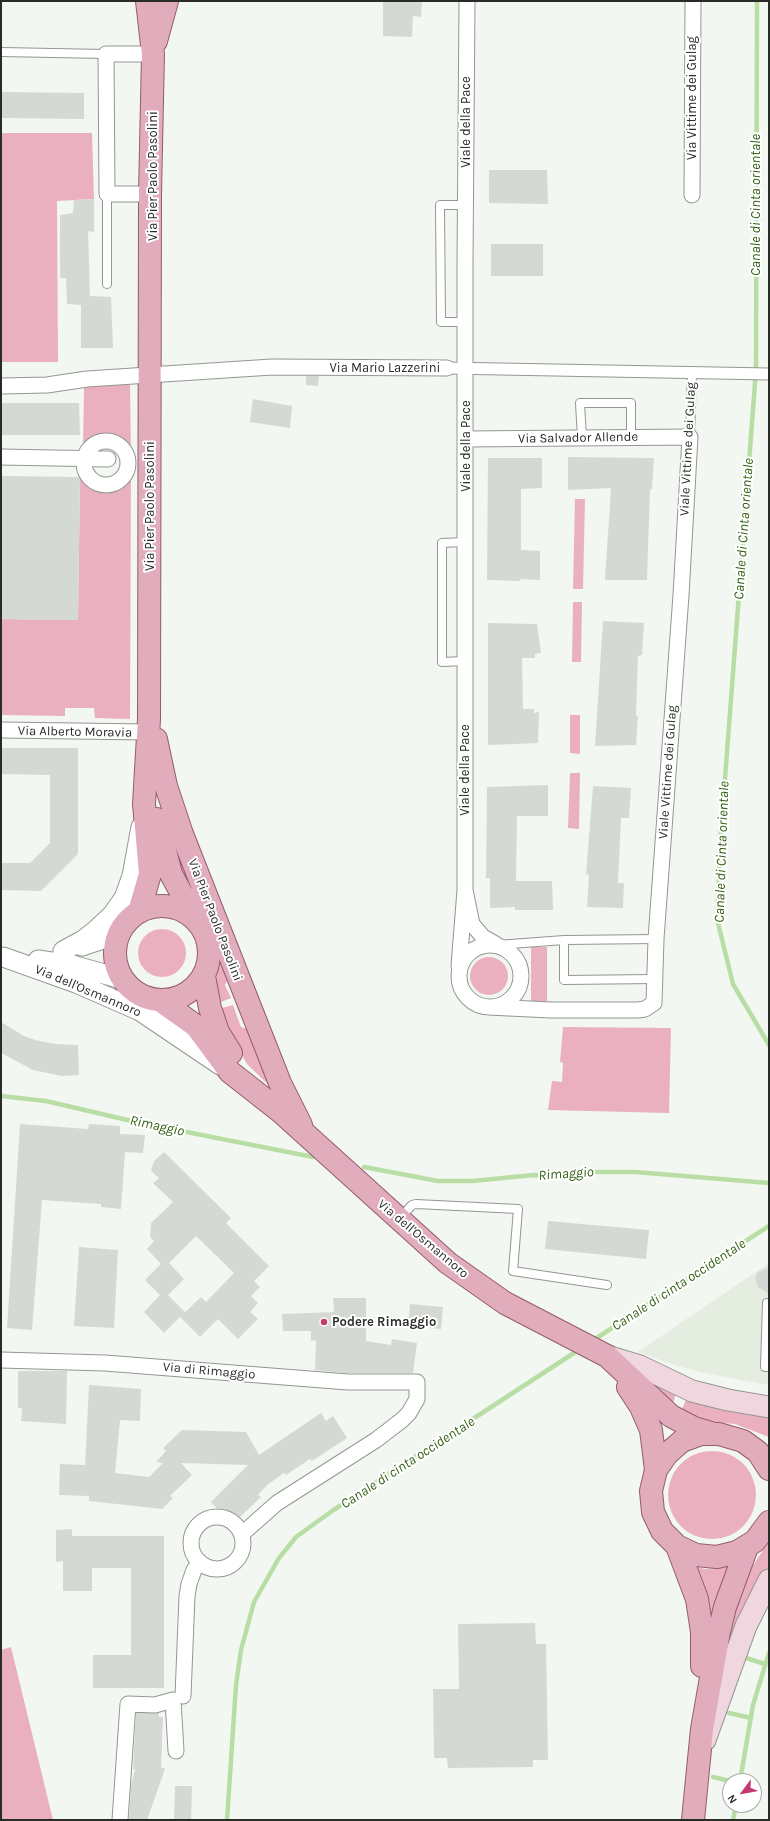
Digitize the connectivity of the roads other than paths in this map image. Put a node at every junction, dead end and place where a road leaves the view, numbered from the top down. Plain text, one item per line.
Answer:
1 (147, 1) edge
2 (167, 1) edge
3 (467, 1) edge
4 (693, 1) edge
5 (1, 52) edge
6 (106, 54) junction
7 (153, 57) junction
8 (107, 194) junction
9 (150, 194) junction
10 (692, 195) dead end
11 (466, 205) junction
12 (107, 284) dead end
13 (150, 316) junction
14 (465, 322) junction
15 (447, 368) joint
16 (465, 368) junction
17 (692, 373) junction
18 (151, 374) junction
19 (769, 374) edge
20 (1, 386) edge
21 (631, 437) junction
22 (582, 438) junction
23 (466, 439) junction
24 (689, 444) junction
25 (1, 457) edge
26 (108, 459) dead end
27 (465, 542) junction
28 (465, 662) junction
29 (149, 696) junction
30 (148, 726) junction
31 (1, 730) edge
32 (144, 804) junction
33 (465, 890) junction
34 (139, 912) junction
35 (197, 921) junction
36 (122, 928) junction
37 (656, 939) junction
38 (564, 940) junction
39 (497, 945) junction
40 (63, 951) junction
41 (2, 957) edge
42 (31, 959) junction
43 (459, 974) junction
44 (204, 976) junction
45 (122, 979) junction
46 (655, 979) junction
47 (161, 1001) junction
48 (488, 1007) junction
49 (230, 1072) junction
50 (281, 1112) junction
51 (314, 1142) junction
52 (399, 1220) junction
53 (607, 1285) dead end
54 (766, 1304) dead end
55 (604, 1354) junction
56 (1, 1360) edge
57 (769, 1367) edge
58 (769, 1407) edge
59 (711, 1433) junction
60 (759, 1447) edge
61 (769, 1469) edge
62 (656, 1470) junction
63 (769, 1522) edge
64 (242, 1534) junction
65 (677, 1546) junction
66 (747, 1548) junction
67 (200, 1562) junction
68 (769, 1580) edge
69 (183, 1696) dead end
70 (702, 1729) junction
71 (176, 1751) dead end
72 (700, 1754) junction
73 (120, 1820) edge
74 (693, 1820) edge

1 - 7 main road, Via Pier Paolo Pasolini
2 - 7 main road, Via Pier Paolo Pasolini
3 - 11 street, Viale della Pace
4 - 10 street, Via Vittime dei Gulag
5 - 6 lane
6 - 7 street
6 - 8 street
7 - 9 main road, Via Pier Paolo Pasolini
7 - 13 main road, Via Pier Paolo Pasolini
8 - 9 street, Via Pier Paolo Pasolini
8 - 12 lane
9 - 13 main road, Via Pier Paolo Pasolini
11 - 14 street, Viale della Pace
11 - 14 lane
13 - 18 main road, Via Pier Paolo Pasolini
14 - 16 street, Viale della Pace
15 - 16 street, Via Mario Lazzerini
15 - 18 street, Via Mario Lazzerini
16 - 17 street, Via Mario Lazzerini
16 - 23 street, Viale della Pace
17 - 19 street, Via Mario Lazzerini
17 - 24 lane, Viale Vittime dei Gulag
18 - 20 street, Via Mario Lazzerini
18 - 29 main road, Via Pier Paolo Pasolini
21 - 22 street, Via Salvador Allende
21 - 22 lane
21 - 24 street, Via Salvador Allende
22 - 23 street, Via Salvador Allende
23 - 27 street, Viale della Pace
24 - 37 street, Viale Vittime dei Gulag
25 - 26 street
27 - 28 street, Viale della Pace
27 - 28 lane
28 - 33 street, Viale della Pace
29 - 30 main road, Via Pier Paolo Pasolini
29 - 51 main road, Via Pier Paolo Pasolini
30 - 31 street, Via Alberto Moravia
30 - 32 main road, Via Pier Paolo Pasolini
30 - 35 main road, Via Pier Paolo Pasolini
32 - 34 main road, Via Pier Paolo Pasolini
32 - 40 street, Via Pier Paolo Pasolini
33 - 39 street, Viale della Pace
33 - 43 street, Viale della Pace
34 - 35 main road, Via dell'Osmannoro
34 - 36 main road, Via dell'Osmannoro
35 - 44 main road, Via dell'Osmannoro
36 - 40 street, Via dell'Osmannoro
36 - 45 main road, Via dell'Osmannoro
37 - 38 lane
37 - 46 street, Viale Vittime dei Gulag
38 - 39 lane
38 - 46 lane
39 - 43 street
39 - 48 street
40 - 42 street, Via dell'Osmannoro
41 - 42 street, Via dell'Osmannoro
41 - 49 street, Via dell'Osmannoro
42 - 45 street, Via dell'Osmannoro
43 - 48 street
44 - 47 main road, Via dell'Osmannoro
44 - 50 main road, Via dell'Osmannoro
45 - 47 main road, Via dell'Osmannoro
46 - 48 street, Viale Vittime dei Gulag
47 - 49 main road, Via dell'Osmannoro
49 - 50 main road, Via dell'Osmannoro
50 - 51 main road, Via dell'Osmannoro
51 - 52 main road, Via dell'Osmannoro
52 - 53 lane
52 - 55 main road, Via dell'Osmannoro
54 - 57 lane
55 - 58 main road
55 - 59 main road, Via dell'Osmannoro
55 - 62 main road, Via dell'Osmannoro
56 - 64 street, Via di Rimaggio
59 - 60 main road, Via dell'Osmannoro
59 - 62 main road, Via dell'Osmannoro
60 - 61 main road, Via dell'Osmannoro
62 - 65 main road, Via dell'Osmannoro
63 - 66 main road, Via dell'Osmannoro
64 - 67 street
64 - 67 street
65 - 66 main road, Via dell'Osmannoro
65 - 70 main road
66 - 70 main road
67 - 69 street
68 - 72 main road
70 - 72 main road
71 - 73 street
72 - 74 main road

